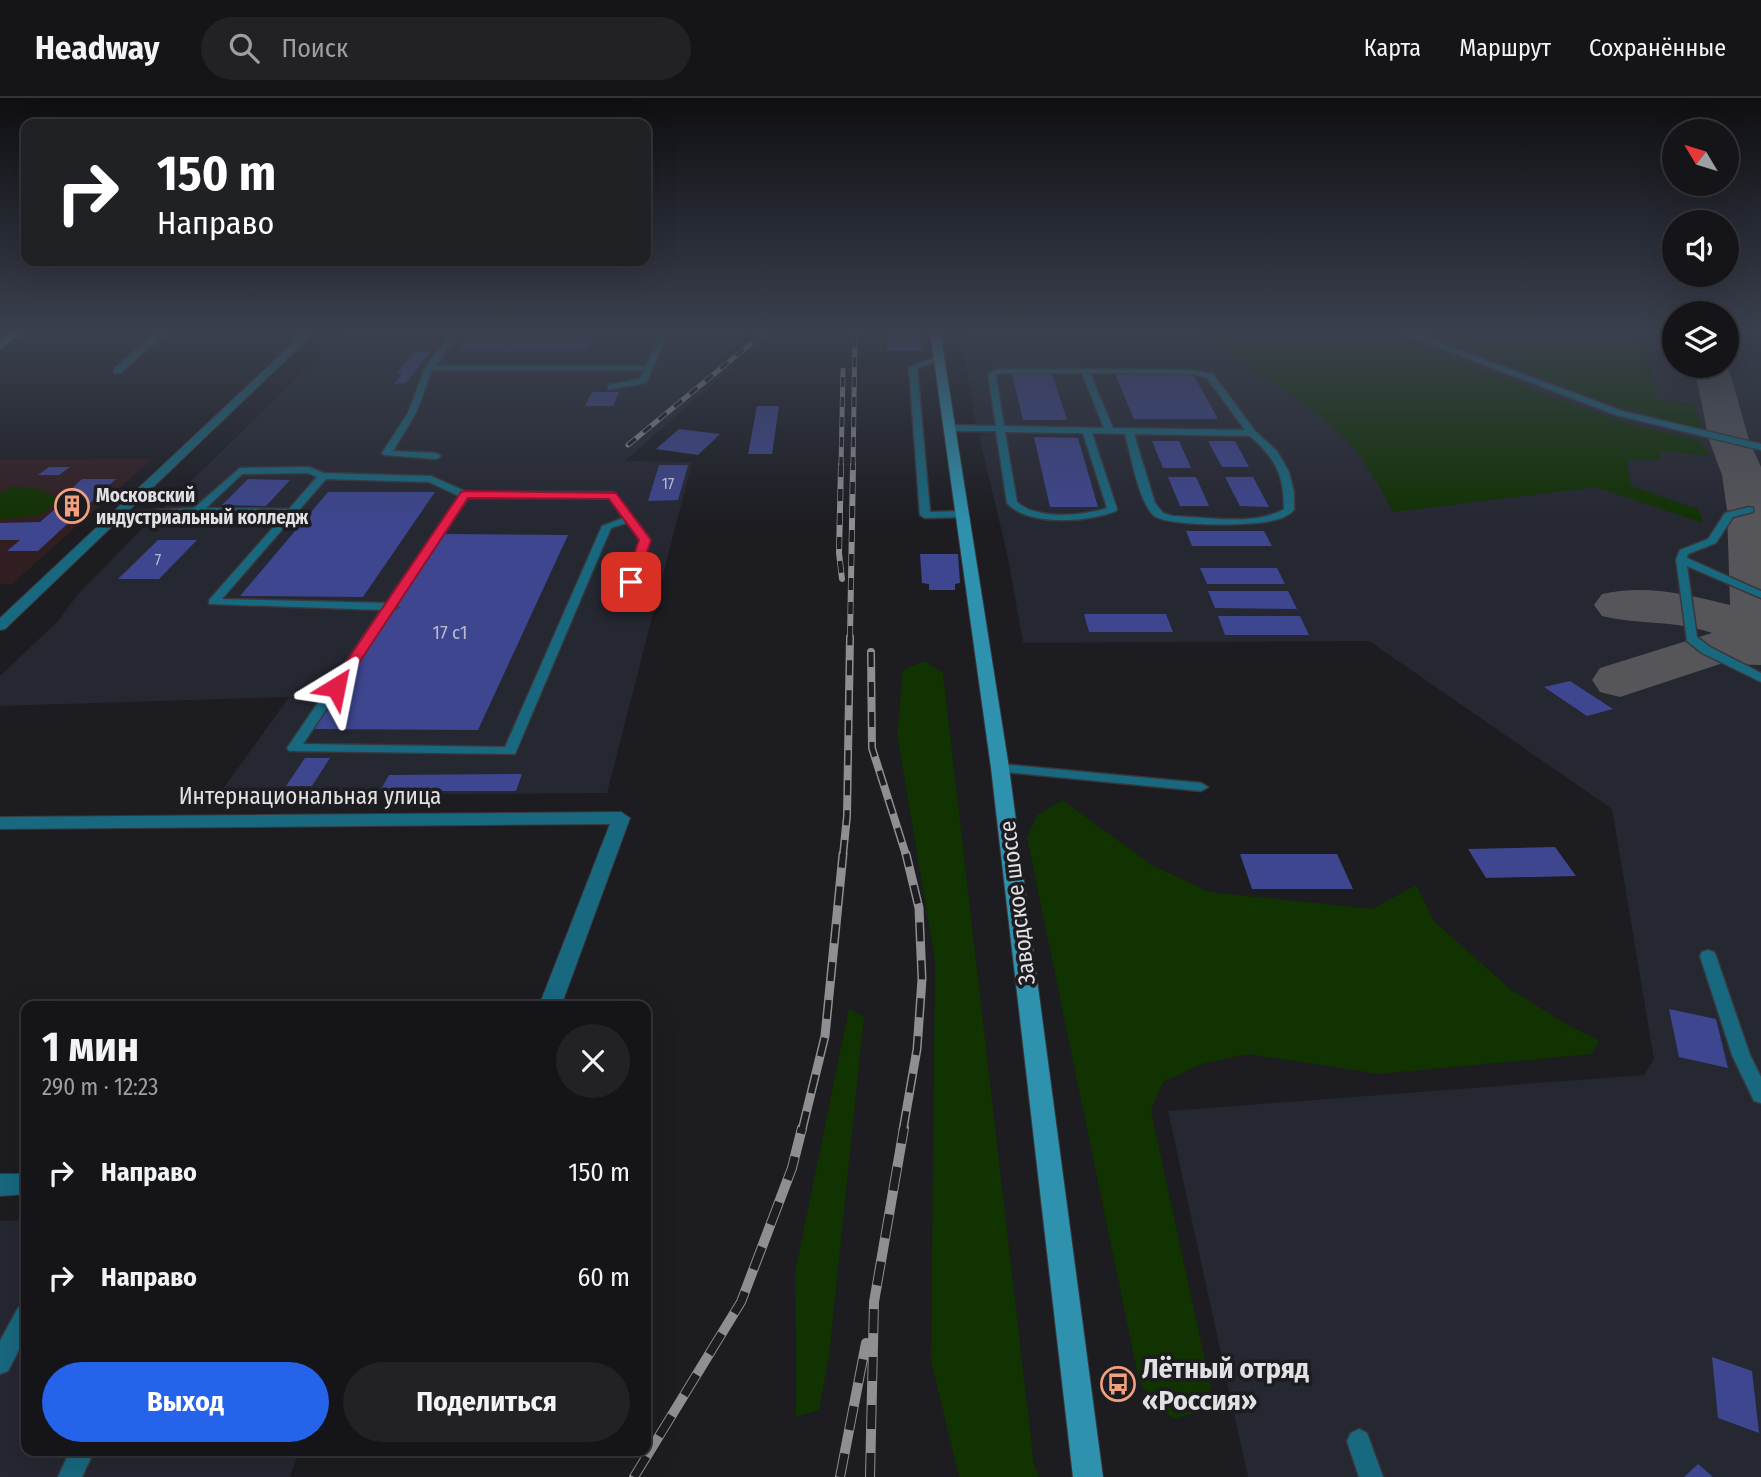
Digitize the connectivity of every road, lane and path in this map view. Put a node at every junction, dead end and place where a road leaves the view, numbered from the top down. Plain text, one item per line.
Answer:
1 (243, 395) edge
2 (419, 395) edge
3 (915, 395) edge
4 (945, 395) edge
5 (995, 395) edge
6 (1095, 395) edge
7 (1224, 395) edge
8 (1572, 395) edge
9 (950, 428) junction
10 (1001, 429) junction
11 (1110, 430) junction
12 (1087, 431) junction
13 (1129, 431) junction
14 (1252, 433) junction
15 (1761, 447) edge
16 (436, 456) dead end
17 (323, 476) junction
18 (465, 495) junction
19 (1749, 510) dead end
20 (197, 511) junction
21 (291, 512) junction
22 (962, 514) junction
23 (117, 515) junction
24 (629, 519) junction
25 (1681, 559) junction
26 (631, 582) dead end
27 (1761, 595) edge
28 (392, 607) junction
29 (0, 626) edge
30 (1761, 678) edge
31 (1000, 768) junction
32 (1201, 787) dead end
33 (0, 823) edge
34 (1708, 956) dead end
35 (552, 1001) edge
36 (1761, 1096) edge
37 (21, 1184) edge
38 (0, 1185) edge
39 (21, 1324) edge
40 (0, 1363) edge
41 (1359, 1441) dead end
42 (80, 1456) edge
43 (70, 1477) edge
44 (1088, 1477) edge
45 (1371, 1477) edge

1 - 23 street
2 - 16 lane
3 - 22 lane
4 - 9 street, Заводское шоссе
5 - 10 lane
6 - 11 lane
7 - 14 lane
8 - 15 lane
9 - 10 lane
9 - 22 street, Заводское шоссе
10 - 12 lane
10 - 12 lane
11 - 12 lane
11 - 13 lane
13 - 14 lane
13 - 14 lane
17 - 18 lane
17 - 20 lane
17 - 21 lane
18 - 24 lane
18 - 28 lane
19 - 25 lane
20 - 21 lane
20 - 23 lane
21 - 28 lane
22 - 31 street, Заводское шоссе
23 - 29 street
24 - 26 lane
24 - 28 lane
25 - 27 lane
25 - 30 lane
31 - 32 lane
31 - 44 street, Заводское шоссе
33 - 35 street, Интернациональная улица
34 - 36 lane
37 - 38 street
39 - 40 lane
41 - 45 lane
42 - 43 lane

